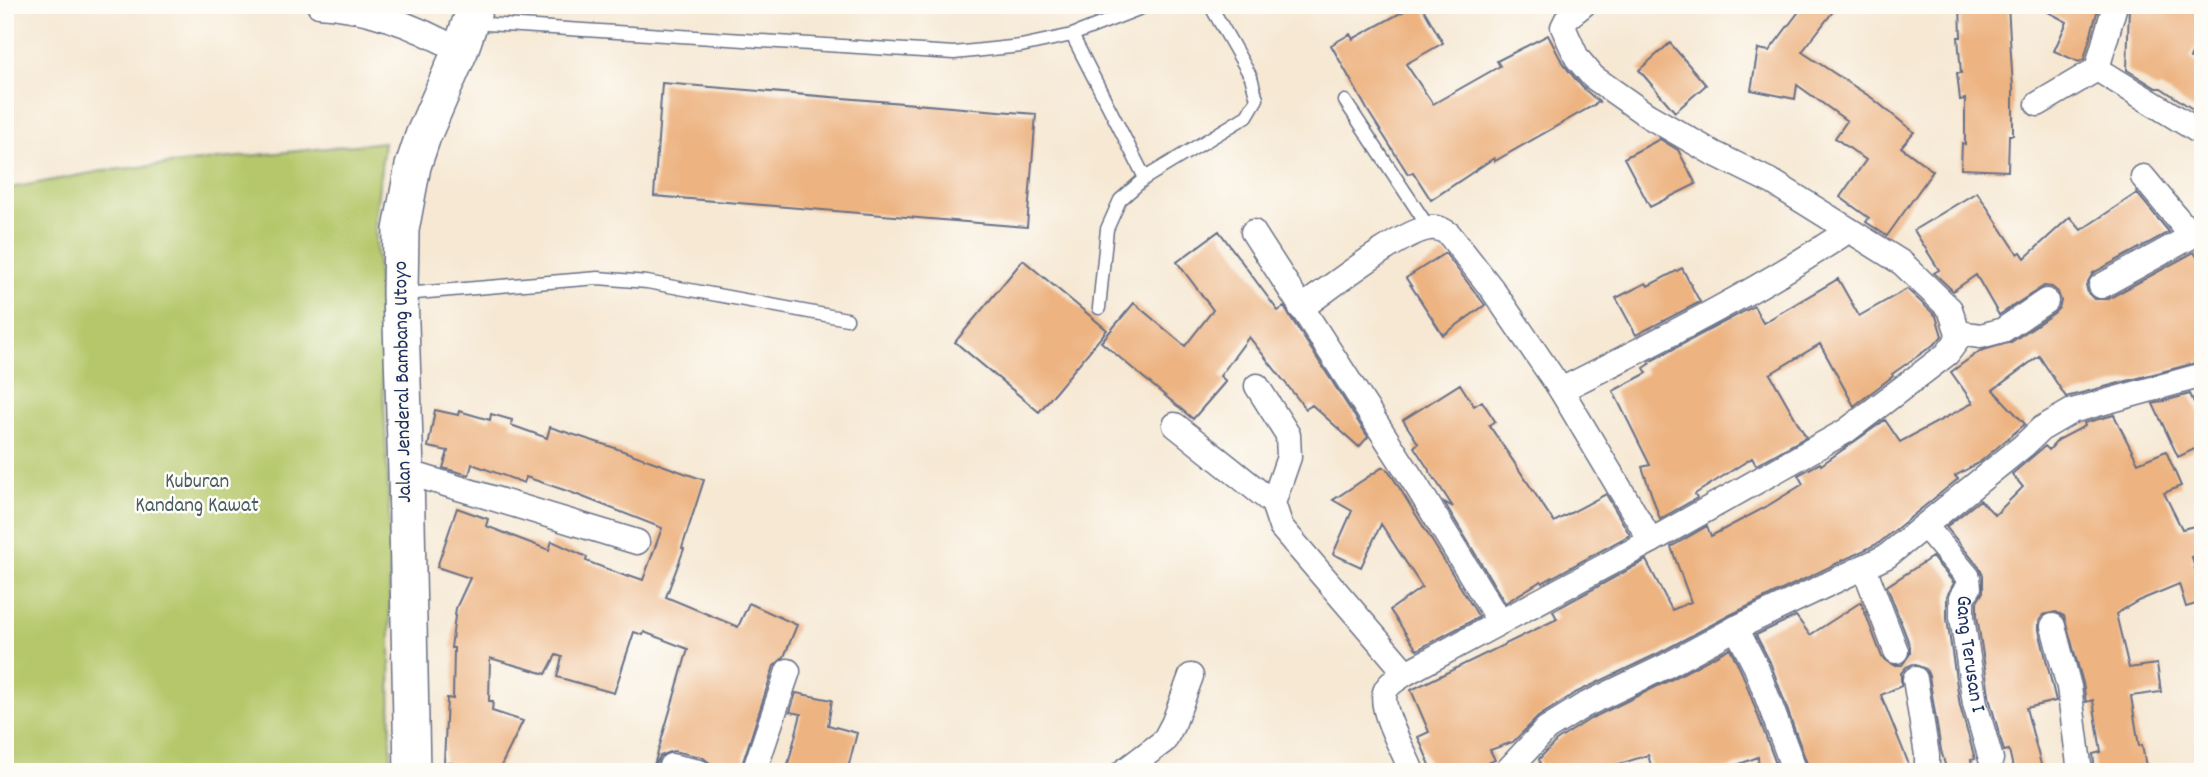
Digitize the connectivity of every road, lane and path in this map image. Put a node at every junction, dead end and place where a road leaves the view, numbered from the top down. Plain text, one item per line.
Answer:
1 (319, 5) edge
2 (1149, 5) edge
3 (1210, 5) edge
4 (1583, 5) edge
5 (2115, 5) edge
6 (469, 26) edge
7 (1072, 34) junction
8 (2097, 69) junction
9 (1345, 101) dead end
10 (2038, 104) dead end
11 (2203, 135) edge
12 (2143, 177) dead end
13 (1145, 178) junction
14 (1429, 228) junction
15 (1849, 230) junction
16 (1253, 232) dead end
17 (2197, 233) edge
18 (2101, 286) dead end
19 (400, 295) junction
20 (2046, 301) dead end
21 (1099, 308) dead end
22 (1301, 308) junction
23 (847, 319) dead end
24 (1958, 333) junction
25 (2203, 375) edge
26 (1256, 386) dead end
27 (1561, 390) junction
28 (1175, 425) dead end
29 (406, 472) junction
30 (1273, 503) junction
31 (1925, 526) junction
32 (1651, 541) junction
33 (636, 542) dead end
34 (1864, 567) junction
35 (1499, 621) junction
36 (2053, 626) dead end
37 (1736, 628) junction
38 (1896, 651) dead end
39 (788, 671) dead end
40 (1406, 673) junction
41 (1191, 676) dead end
42 (1916, 679) dead end
43 (1991, 759) dead end
44 (671, 766) dead end
45 (412, 772) edge
46 (699, 772) edge
47 (754, 772) edge
48 (1123, 772) edge
49 (1412, 772) edge
50 (1506, 772) edge
51 (1795, 772) edge
52 (1927, 772) edge
53 (2080, 772) edge

1 - 6 street
2 - 7 lane
3 - 13 lane
4 - 15 street
5 - 8 street
6 - 7 lane
6 - 19 street, Jalan Jenderal Bambang Utoyo
7 - 13 lane
8 - 10 street
8 - 11 street
9 - 14 lane
12 - 17 street
13 - 21 lane
14 - 22 street
14 - 27 street
15 - 24 street
15 - 27 street
16 - 22 street
17 - 18 street
19 - 23 lane
19 - 29 street, Jalan Jenderal Bambang Utoyo
20 - 24 street
22 - 35 street
24 - 32 street
25 - 31 street
26 - 30 street
27 - 32 street
28 - 30 street
29 - 33 street
29 - 45 street, Jalan Jenderal Bambang Utoyo
30 - 40 street
31 - 34 street
31 - 43 street, Gang Terusan I
32 - 35 street
34 - 37 street
34 - 38 street
35 - 40 street
36 - 53 street
37 - 50 street
37 - 51 street
39 - 47 street
40 - 49 street
41 - 48 street
42 - 52 street
44 - 46 street

